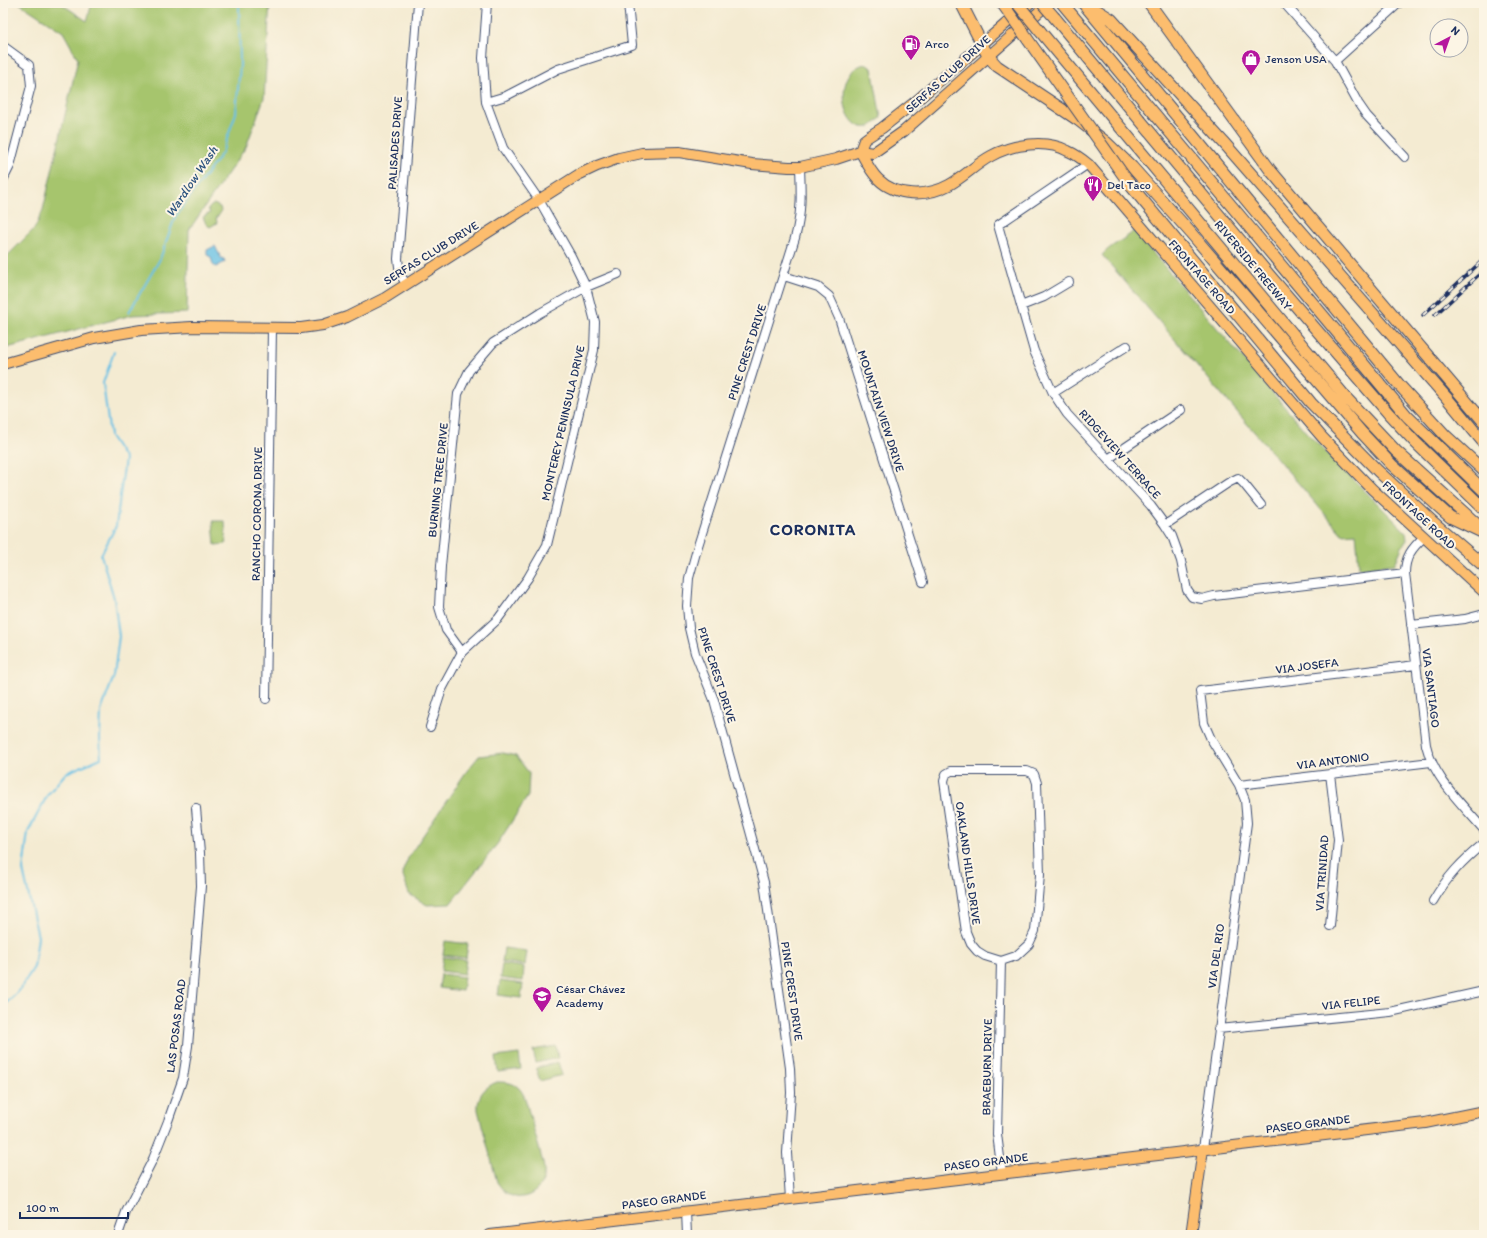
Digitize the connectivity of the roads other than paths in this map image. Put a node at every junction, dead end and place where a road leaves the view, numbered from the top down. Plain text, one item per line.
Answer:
1 (418, 3) edge
2 (487, 3) edge
3 (628, 3) edge
4 (961, 3) edge
5 (1002, 3) edge
6 (1017, 3) edge
7 (1030, 3) edge
8 (1042, 3) edge
9 (1049, 3) edge
10 (1084, 3) edge
11 (1149, 3) edge
12 (1284, 3) edge
13 (1398, 3) edge
14 (1064, 5) edge
15 (982, 44) junction
16 (3, 46) edge
17 (988, 56) junction
18 (1335, 61) junction
19 (486, 102) junction
20 (860, 151) junction
21 (1405, 157) dead end
22 (1088, 164) junction
23 (800, 166) junction
24 (3, 180) edge
25 (539, 200) junction
26 (618, 274) dead end
27 (784, 276) junction
28 (1069, 282) dead end
29 (406, 284) junction
30 (586, 287) junction
31 (1021, 306) junction
32 (272, 329) junction
33 (1127, 346) dead end
34 (3, 364) edge
35 (1053, 393) junction
36 (1181, 410) dead end
37 (1484, 422) edge
38 (1484, 443) edge
39 (1108, 460) junction
40 (1484, 471) edge
41 (1484, 491) edge
42 (1261, 505) dead end
43 (1484, 509) edge
44 (1165, 525) junction
45 (1484, 532) edge
46 (1424, 538) junction
47 (1484, 566) edge
48 (1405, 573) junction
49 (923, 582) dead end
50 (1484, 592) edge
51 (1484, 614) edge
52 (1411, 625) junction
53 (462, 652) junction
54 (1416, 665) junction
55 (1200, 690) joint
56 (266, 699) dead end
57 (430, 727) dead end
58 (1431, 762) junction
59 (1330, 774) junction
60 (1239, 785) junction
61 (196, 808) dead end
62 (1484, 830) edge
63 (1484, 843) edge
64 (1433, 901) dead end
65 (1330, 926) dead end
66 (1001, 961) junction
67 (1484, 991) edge
68 (1218, 1029) junction
69 (1484, 1111) edge
70 (1203, 1149) junction
71 (1002, 1173) junction
72 (790, 1199) junction
73 (686, 1211) junction
74 (118, 1235) edge
75 (490, 1235) edge
76 (687, 1235) edge
77 (1191, 1235) edge

1 - 29 street, PALISADES DRIVE
2 - 19 street, MONTEREY PENINSULA DRIVE
3 - 19 street
4 - 15 highway
5 - 47 highway, bridge
6 - 45 highway, RIVERSIDE FREEWAY, bridge
7 - 15 main road, SERFAS CLUB DRIVE
8 - 43 highway, bridge
9 - 17 main road, SERFAS CLUB DRIVE
10 - 38 highway
10 - 40 highway
11 - 37 highway
12 - 18 street
13 - 18 street
14 - 41 highway
15 - 17 highway
15 - 20 main road, SERFAS CLUB DRIVE
16 - 24 street
17 - 20 main road, SERFAS CLUB DRIVE
17 - 45 highway
18 - 21 street
19 - 25 street, MONTEREY PENINSULA DRIVE
20 - 22 main road, FRONTAGE ROAD
20 - 23 main road, SERFAS CLUB DRIVE
22 - 31 street, RIDGEVIEW TERRACE
22 - 46 main road, FRONTAGE ROAD
23 - 25 main road, SERFAS CLUB DRIVE
23 - 27 street, PINE CREST DRIVE
25 - 29 main road, SERFAS CLUB DRIVE
25 - 30 street, MONTEREY PENINSULA DRIVE
26 - 30 street, BURNING TREE DRIVE
27 - 49 street, MOUNTAIN VIEW DRIVE
27 - 72 street, PINE CREST DRIVE
28 - 31 street
29 - 32 main road, SERFAS CLUB DRIVE
30 - 53 street, MONTEREY PENINSULA DRIVE
30 - 53 street, BURNING TREE DRIVE
31 - 35 street, RIDGEVIEW TERRACE
32 - 34 main road, SERFAS CLUB DRIVE
32 - 56 street, RANCHO CORONA DRIVE
33 - 35 street
35 - 39 street, RIDGEVIEW TERRACE
36 - 39 street
39 - 44 street, RIDGEVIEW TERRACE
42 - 44 street
44 - 48 street, RIDGEVIEW TERRACE
46 - 48 street, VIA SANTIAGO
46 - 50 main road, FRONTAGE ROAD
48 - 52 street, VIA SANTIAGO
51 - 52 street
52 - 54 street, VIA SANTIAGO
53 - 57 street
54 - 55 street, VIA JOSEFA
54 - 58 street, VIA SANTIAGO
55 - 60 street, VIA DEL RIO
58 - 59 street, VIA ANTONIO
58 - 62 street, VIA SANTIAGO
59 - 60 street, VIA ANTONIO
59 - 65 street, VIA TRINIDAD
60 - 68 street, VIA DEL RIO
61 - 74 street, LAS POSAS ROAD
63 - 64 street
66 - 66 street, OAKLAND HILLS DRIVE
66 - 71 street, BRAEBURN DRIVE
67 - 68 street, VIA FELIPE
68 - 70 street, VIA DEL RIO
69 - 70 main road, PASEO GRANDE
70 - 71 main road, PASEO GRANDE
70 - 77 main road, VIA DEL RIO
71 - 72 main road, PASEO GRANDE
72 - 73 main road, PASEO GRANDE
73 - 75 main road, PASEO GRANDE
73 - 76 street

